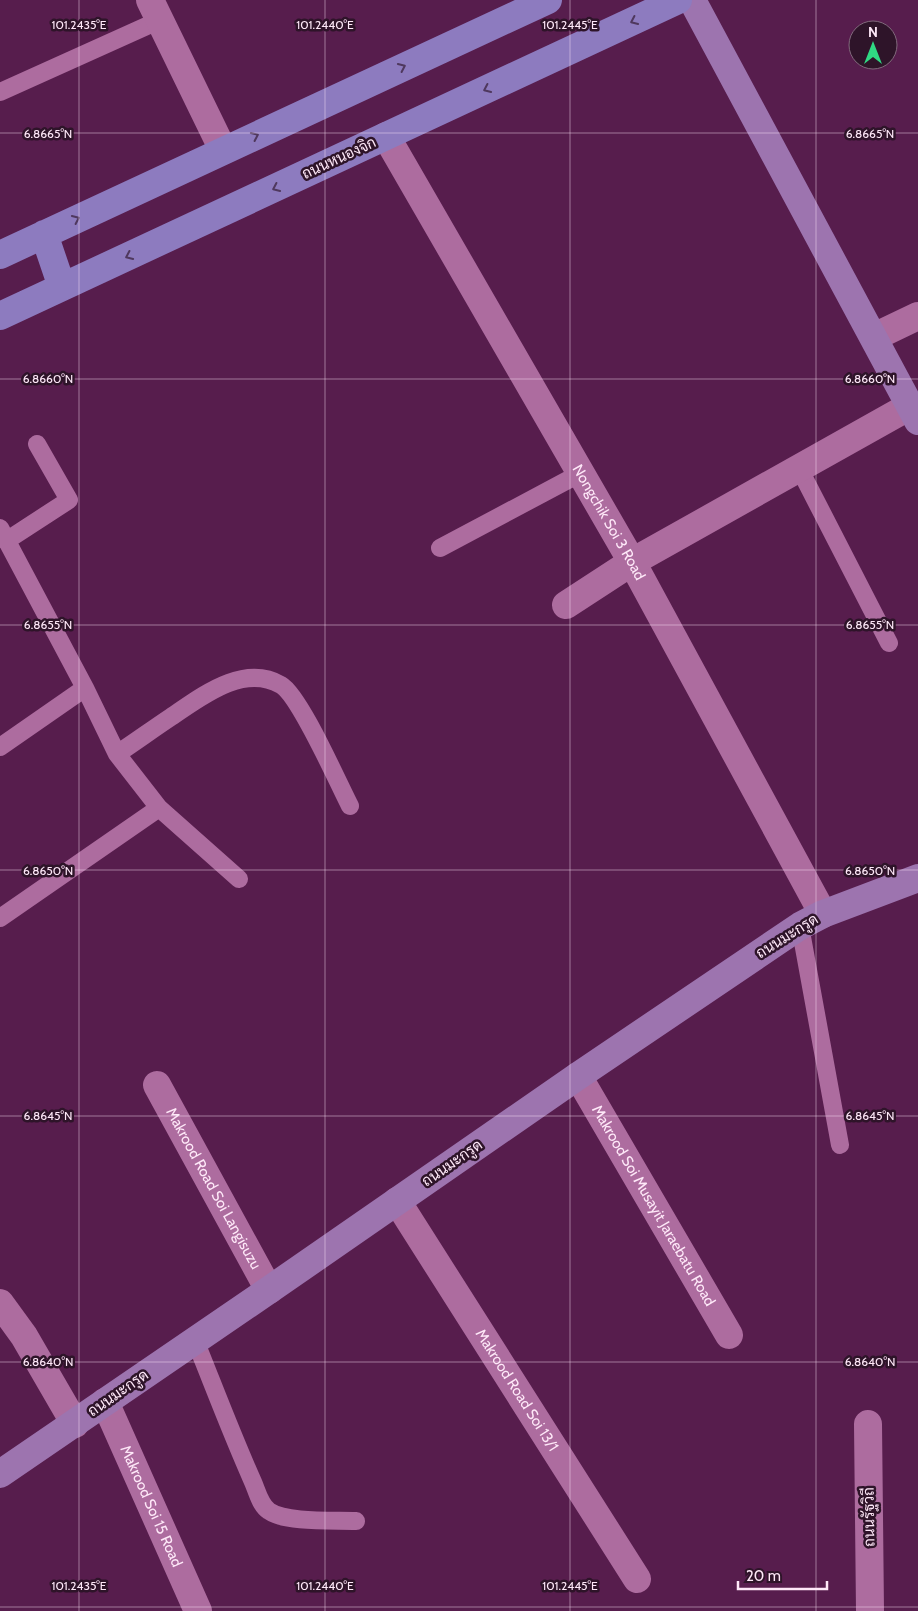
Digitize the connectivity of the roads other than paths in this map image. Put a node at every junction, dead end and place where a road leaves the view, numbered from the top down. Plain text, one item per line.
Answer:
1 (548, 0) edge
2 (678, 0) edge
3 (692, 0) edge
4 (155, 10) edge
5 (0, 92) edge
6 (386, 136) junction
7 (224, 150) junction
8 (44, 234) junction
9 (0, 255) edge
10 (62, 287) junction
11 (0, 316) edge
12 (918, 316) edge
13 (874, 337) junction
14 (914, 414) edge
15 (37, 444) dead end
16 (798, 468) junction
17 (581, 473) junction
18 (3, 535) edge
19 (440, 548) dead end
20 (632, 562) junction
21 (566, 605) dead end
22 (889, 643) dead end
23 (85, 688) junction
24 (0, 747) edge
25 (117, 754) junction
26 (350, 806) dead end
27 (159, 808) junction
28 (918, 878) edge
29 (239, 879) dead end
30 (0, 918) edge
31 (811, 920) junction
32 (578, 1076) junction
33 (157, 1086) dead end
34 (840, 1145) dead end
35 (397, 1202) junction
36 (269, 1290) junction
37 (0, 1303) edge
38 (729, 1335) dead end
39 (195, 1340) junction
40 (105, 1402) junction
41 (75, 1424) junction
42 (868, 1424) dead end
43 (0, 1474) edge
44 (356, 1521) dead end
45 (637, 1579) dead end
46 (198, 1611) edge
47 (870, 1611) edge

7 -> 1 main road
2 -> 6 main road, ถนนหนองจิก
3 - 13 street
4 - 5 lane
4 - 7 street
6 -> 10 main road, ถนนหนองจิก
6 - 17 street, Nongchik Soi 3 Road
8 -> 7 main road
8 - 9 main road
8 - 10 main road
10 - 11 main road, ถนนหนองจิก
12 - 13 street
13 - 14 street
14 - 16 street
15 - 18 lane
16 - 20 street
16 - 22 lane
17 - 19 lane
17 - 20 street, Nongchik Soi 3 Road
18 - 23 lane
20 - 21 street
20 - 31 street, Nongchik Soi 3 Road
23 - 24 lane
23 - 25 lane
25 - 26 lane
25 - 27 lane
27 - 29 lane
27 - 30 lane
28 - 31 street, ถนนมะกรูด
31 - 32 street, ถนนมะกรูด
31 - 34 lane
32 - 35 street, ถนนมะกรูด
32 - 38 street, Makrood Soi Musayit Jaraebatu Road
33 - 36 street, Makrood Road Soi Langisuzu
35 - 36 street, ถนนมะกรูด
35 - 45 street, Makrood Road Soi 13/1
36 - 39 street, ถนนมะกรูด
37 - 41 street
39 - 40 street, ถนนมะกรูด
39 - 44 lane
40 - 41 street, ถนนมะกรูด
40 - 46 street, Makrood Soi 15 Road
41 - 43 street, ถนนมะกรูด
42 - 47 street, ถนนรัฐวิถี

